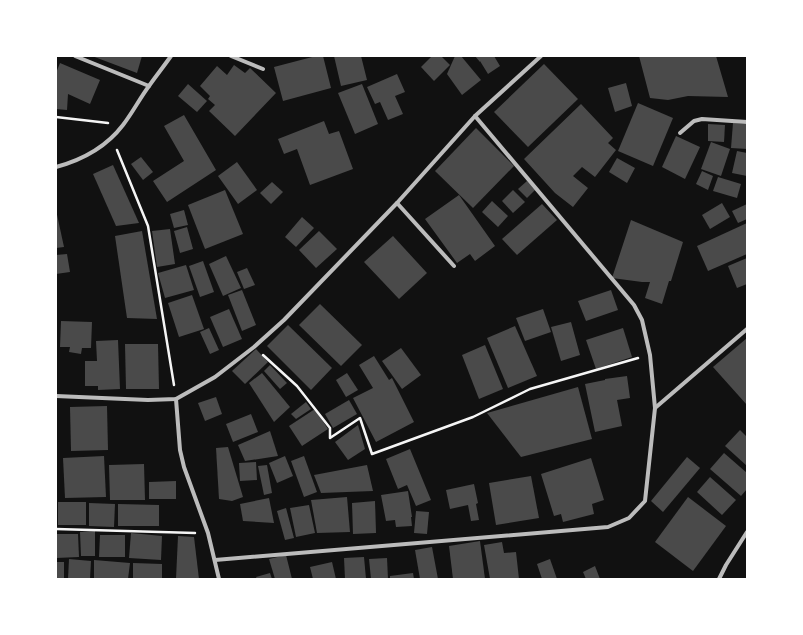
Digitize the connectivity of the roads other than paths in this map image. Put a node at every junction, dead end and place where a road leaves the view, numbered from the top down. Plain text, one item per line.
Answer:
1 (75, 56) edge
2 (171, 56) edge
3 (231, 56) edge
4 (541, 56) edge
5 (263, 68) dead end
6 (149, 86) junction
7 (475, 116) junction
8 (747, 122) edge
9 (680, 134) dead end
10 (56, 167) edge
11 (397, 203) junction
12 (454, 266) dead end
13 (747, 330) edge
14 (56, 396) edge
15 (176, 399) junction
16 (655, 408) junction
17 (747, 532) edge
18 (215, 560) junction
19 (219, 579) edge
20 (719, 579) edge

1 - 6 street
2 - 6 street
3 - 5 street
4 - 7 street
6 - 10 street
7 - 11 street
7 - 16 street
8 - 9 street
11 - 12 street
11 - 15 street
13 - 16 street
14 - 15 street
15 - 18 street
16 - 18 street
17 - 20 street
18 - 19 street

